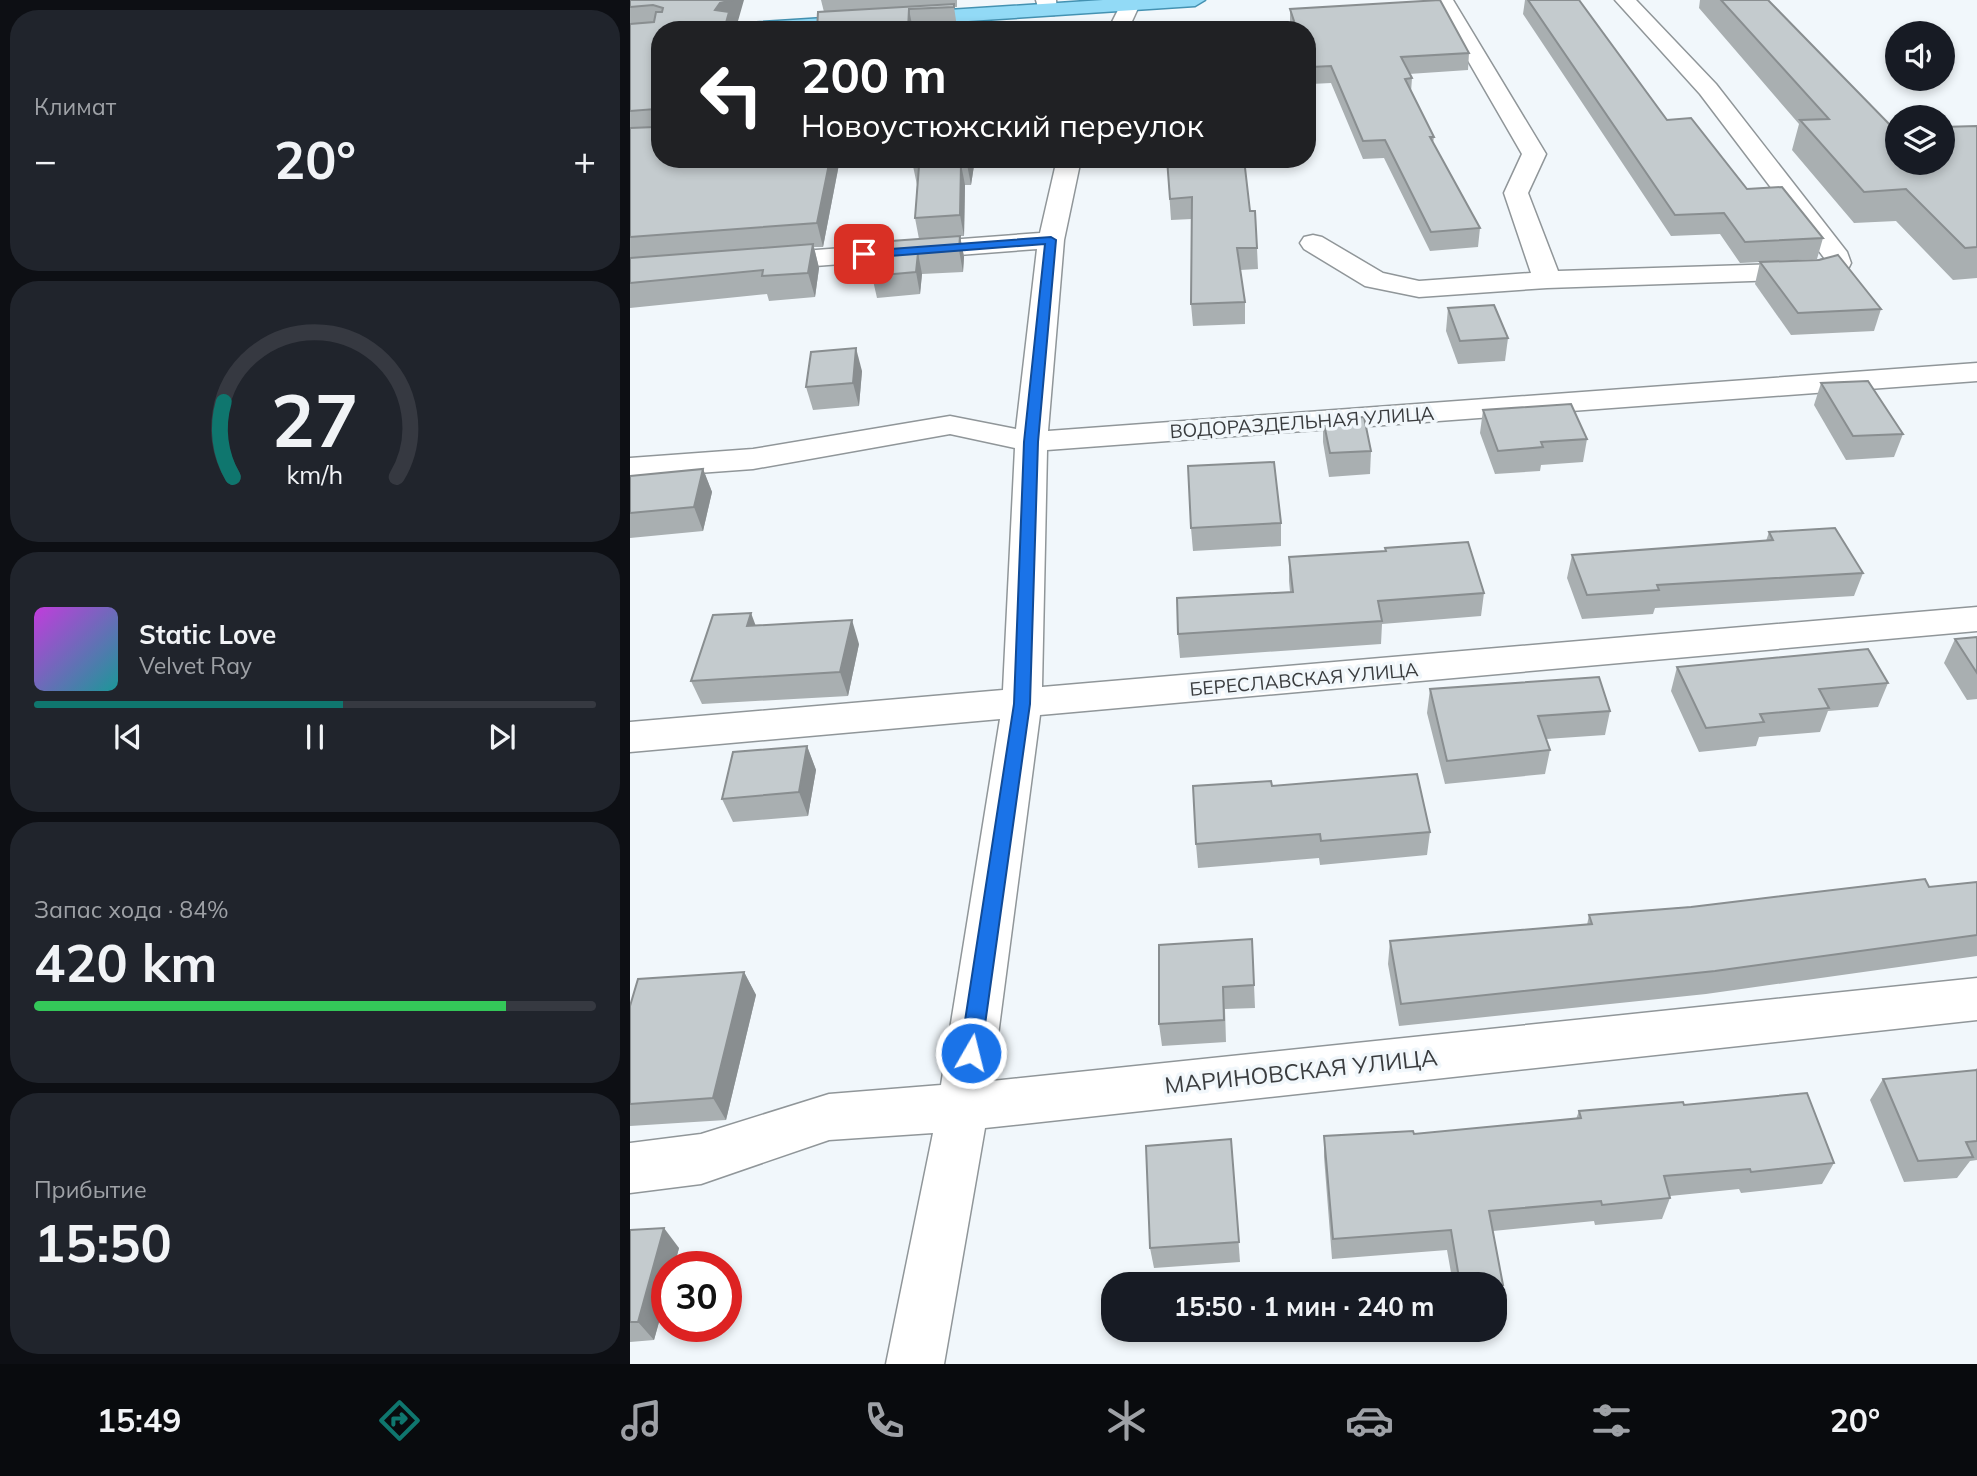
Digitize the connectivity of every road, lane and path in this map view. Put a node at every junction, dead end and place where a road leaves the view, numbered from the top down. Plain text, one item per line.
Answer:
1 (1195, 0) edge
2 (1443, 0) edge
3 (1625, 0) edge
4 (1047, 5) edge
5 (1129, 6) junction
6 (846, 21) edge
7 (1122, 21) edge
8 (1067, 168) edge
9 (1051, 240) junction
10 (1313, 243) dead end
11 (732, 265) edge
12 (1547, 280) junction
13 (1977, 372) edge
14 (1031, 442) junction
15 (630, 468) edge
16 (1977, 619) edge
17 (1022, 704) junction
18 (630, 737) edge
19 (1977, 999) edge
20 (963, 1107) junction
21 (630, 1168) edge
22 (915, 1364) edge

1 - 5 main road
2 - 12 street
3 - 12 street
4 - 5 main road
4 - 6 main road
5 - 7 street
8 - 9 street
9 - 11 street
9 - 14 street
10 - 12 street
13 - 14 street, ВОДОРАЗДЕЛЬНАЯ УЛИЦА
14 - 15 street, ВОДОРАЗДЕЛЬНАЯ УЛИЦА
14 - 17 street
16 - 17 street, БЕРЕСЛАВСКАЯ УЛИЦА
17 - 18 street, БЕРЕСЛАВСКАЯ УЛИЦА
17 - 20 street
19 - 20 street, МАРИНОВСКАЯ УЛИЦА
20 - 21 street, МАРИНОВСКАЯ УЛИЦА
20 - 22 street

